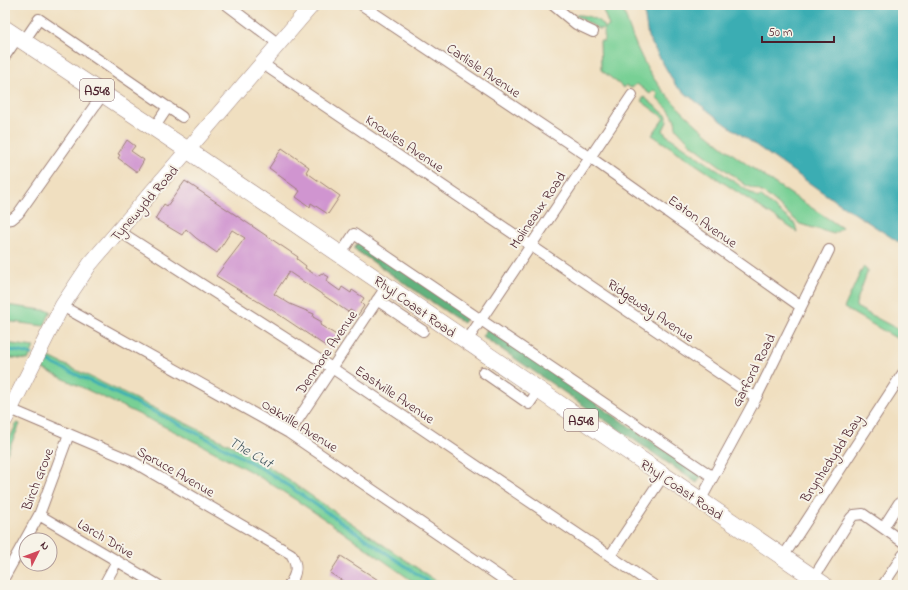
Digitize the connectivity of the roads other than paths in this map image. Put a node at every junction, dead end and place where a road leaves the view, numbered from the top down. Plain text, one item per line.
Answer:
1 (227, 5) edge
2 (312, 5) edge
3 (362, 5) edge
4 (553, 5) edge
5 (593, 32) dead end
6 (16, 36) edge
7 (280, 45) junction
8 (5, 56) edge
9 (263, 64) junction
10 (103, 94) junction
11 (632, 95) dead end
12 (168, 107) junction
13 (182, 117) dead end
14 (154, 128) junction
15 (189, 151) junction
16 (590, 158) junction
17 (5, 220) edge
18 (119, 231) junction
19 (530, 245) junction
20 (829, 250) dead end
21 (340, 255) junction
22 (382, 293) junction
23 (62, 306) junction
24 (800, 306) junction
25 (480, 320) junction
26 (423, 331) dead end
27 (466, 342) junction
28 (332, 368) junction
29 (483, 372) dead end
30 (903, 374) edge
31 (538, 391) junction
32 (756, 398) junction
33 (7, 414) edge
34 (289, 433) junction
35 (69, 434) junction
36 (663, 476) junction
37 (713, 477) junction
38 (700, 501) junction
39 (899, 503) dead end
40 (39, 515) junction
41 (883, 528) junction
42 (903, 542) edge
43 (903, 555) edge
44 (610, 556) junction
45 (783, 557) junction
46 (117, 561) junction
47 (5, 576) edge
48 (815, 582) edge
49 (104, 585) edge
50 (158, 585) edge
51 (290, 585) edge
52 (512, 585) edge
53 (652, 585) edge
54 (883, 585) edge

1 - 7 street
2 - 7 street, Tynewydd Road
3 - 16 street, Carlisle Avenue
4 - 5 street
6 - 8 street
6 - 10 main road, Rhyl Coast Road / A548
6 - 12 street
7 - 9 street, Tynewydd Road
9 - 15 street, Tynewydd Road
9 - 19 street, Knowles Avenue
10 - 14 main road, Rhyl Coast Road / A548
10 - 17 street
11 - 16 street, Molineaux Road
12 - 13 street
12 - 14 street
14 - 15 main road, Rhyl Coast Road / A548
15 - 18 street, Tynewydd Road
15 - 21 main road, Rhyl Coast Road / A548
16 - 19 street, Molineaux Road
16 - 24 street, Eaton Avenue
18 - 23 street, Tynewydd Road
18 - 28 street, Eastville Avenue
19 - 25 street, Molineaux Road
19 - 32 street, Ridgeway Avenue
20 - 24 street, Garford Road
21 - 22 main road, Rhyl Coast Road / A548
21 - 25 street
22 - 26 street
22 - 27 main road, Rhyl Coast Road / A548
22 - 28 street, Denmore Avenue
23 - 33 street, Tynewydd Road
23 - 34 street, Oakville Avenue
24 - 32 street, Garford Road
25 - 27 street, Molineaux Road
25 - 37 street
27 - 31 main road, Rhyl Coast Road / A548
28 - 34 street, Denmore Avenue
28 - 44 street, Eastville Avenue
29 - 31 street
30 - 45 street, Brynhedydd Bay
31 - 36 main road, Rhyl Coast Road / A548
32 - 37 street, Garford Road
33 - 35 street, Spruce Avenue
34 - 52 street, Oakville Avenue
35 - 40 street, Birch Grove
35 - 51 street, Spruce Avenue
36 - 38 main road, Rhyl Coast Road / A548
36 - 44 street
37 - 38 street, Garford Road
38 - 45 main road, Rhyl Coast Road / A548
39 - 41 street
40 - 46 street, Larch Drive
40 - 47 street, Birch Grove
41 - 42 street
41 - 48 street
43 - 54 street
44 - 53 street, Eastville Avenue
45 - 48 main road, Rhyl Coast Road / A548
46 - 49 street
46 - 50 street, Larch Drive

